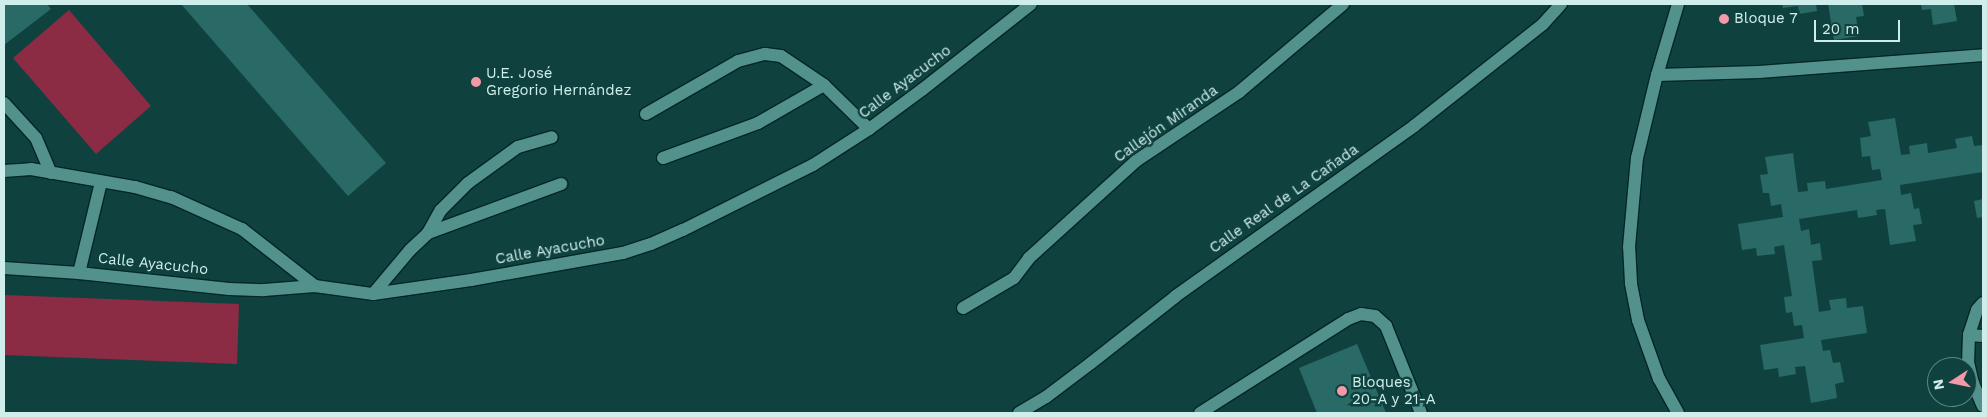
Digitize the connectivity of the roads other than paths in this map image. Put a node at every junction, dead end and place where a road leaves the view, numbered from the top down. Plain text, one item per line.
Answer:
1 (1031, 4) edge
2 (1343, 4) edge
3 (1561, 4) edge
4 (1678, 4) edge
5 (1983, 55) edge
6 (1657, 75) junction
7 (824, 85) junction
8 (4, 103) edge
9 (646, 114) dead end
10 (869, 129) junction
11 (552, 137) dead end
12 (663, 158) dead end
13 (4, 172) edge
14 (51, 173) junction
15 (100, 182) junction
16 (561, 184) dead end
17 (428, 233) junction
18 (4, 268) edge
19 (79, 273) junction
20 (315, 286) junction
21 (373, 294) junction
22 (1983, 303) edge
23 (963, 308) dead end
24 (1969, 335) junction
25 (1983, 336) edge
26 (1983, 406) edge
27 (1019, 413) edge
28 (1200, 413) edge
29 (1421, 413) edge
30 (1678, 413) edge

1 - 10 street, Calle Ayacucho
2 - 23 street, Callejón Miranda
3 - 27 street, Calle Real de La Cañada
4 - 6 street
5 - 6 street
6 - 30 street
7 - 9 street
7 - 10 street
7 - 12 street
8 - 14 street
10 - 21 street, Calle Ayacucho
11 - 17 street
13 - 14 street
14 - 15 street
15 - 19 street
15 - 20 street
16 - 17 street
17 - 21 street
18 - 19 street, Calle Ayacucho
19 - 20 street, Calle Ayacucho
20 - 21 street, Calle Ayacucho
22 - 24 street
24 - 25 street
24 - 26 street
28 - 29 street

